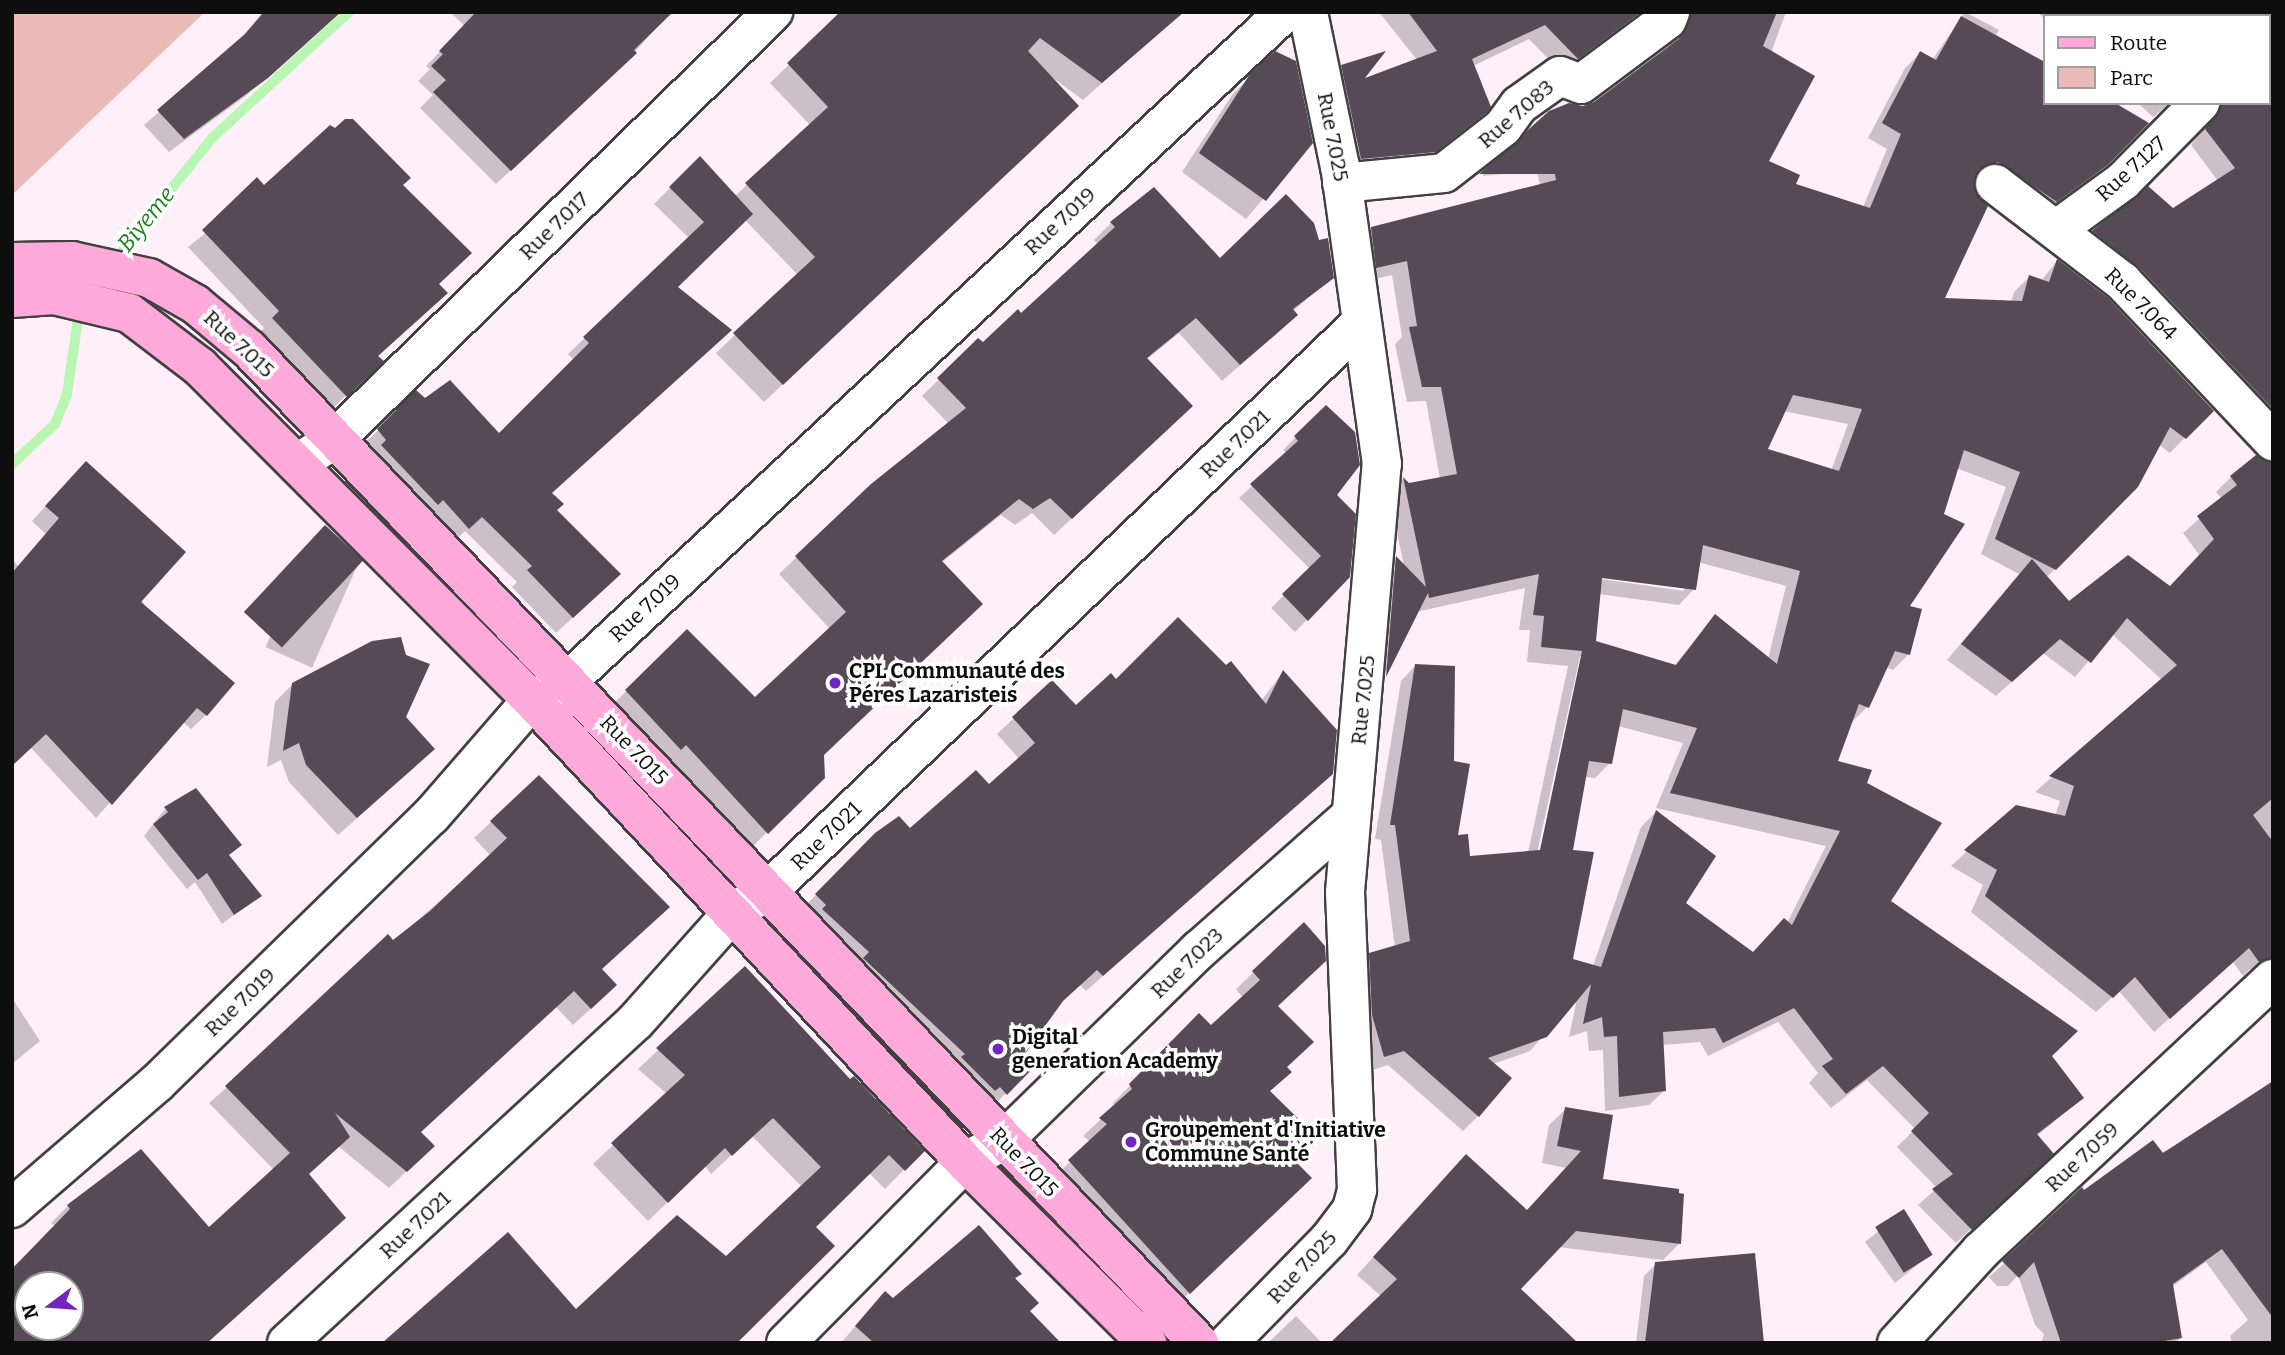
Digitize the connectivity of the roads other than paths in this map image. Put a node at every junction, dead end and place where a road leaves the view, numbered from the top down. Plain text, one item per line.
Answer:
1 (773, 12) edge
2 (1285, 12) edge
3 (1308, 12) edge
4 (1670, 12) edge
5 (2198, 105) edge
6 (1342, 183) junction
7 (1995, 184) dead end
8 (2057, 229) junction
9 (12, 262) edge
10 (12, 298) edge
11 (1361, 323) junction
12 (335, 439) junction
13 (2273, 441) edge
14 (298, 463) junction
15 (568, 681) junction
16 (532, 700) junction
17 (1348, 818) junction
18 (768, 891) junction
19 (733, 912) junction
20 (2273, 979) edge
21 (1003, 1140) junction
22 (965, 1162) junction
23 (12, 1208) edge
24 (287, 1343) edge
25 (786, 1343) edge
26 (1147, 1343) edge
27 (1199, 1343) edge
28 (1228, 1343) edge
29 (1898, 1343) edge

1 - 12 street, Rue 7.017
2 - 15 street, Rue 7.019
3 - 6 street, Rue 7.025
4 - 6 street, Rue 7.083
5 - 8 street, Rue 7.127
6 - 11 street, Rue 7.025
7 - 8 street, Rue 7.064
8 - 13 street, Rue 7.064
9 - 12 main road, Rue 7.015
10 - 14 main road, Rue 7.015
11 - 17 street, Rue 7.025
11 - 18 street, Rue 7.021
12 - 14 street, Rue 7.017
12 - 15 main road, Rue 7.015
14 - 16 main road, Rue 7.015
15 - 16 street, Rue 7.019
15 - 18 main road, Rue 7.015
16 - 19 main road, Rue 7.015
16 - 23 street, Rue 7.019
17 - 21 street, Rue 7.023
17 - 28 street, Rue 7.025
18 - 19 street, Rue 7.021
18 - 21 main road, Rue 7.015
19 - 22 main road, Rue 7.015
19 - 24 street, Rue 7.021
20 - 29 street, Rue 7.059
21 - 22 street, Rue 7.023
21 - 27 main road, Rue 7.015
22 - 25 street, Rue 7.023
22 - 26 main road, Rue 7.015

